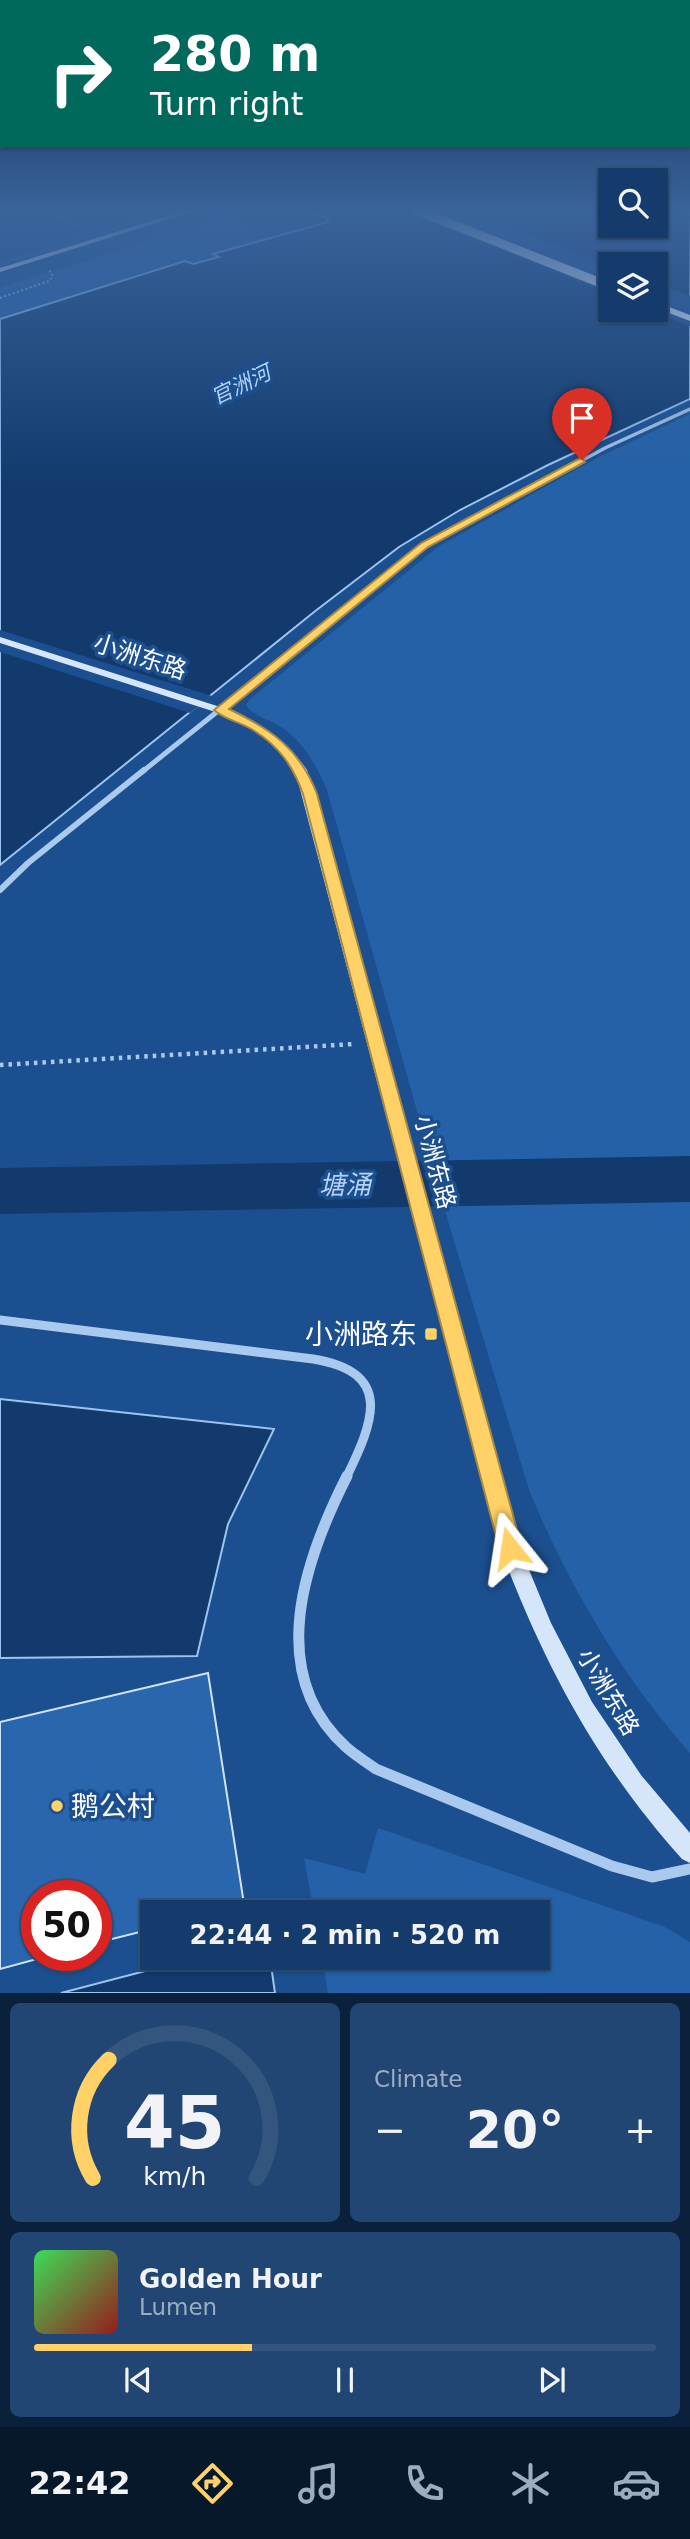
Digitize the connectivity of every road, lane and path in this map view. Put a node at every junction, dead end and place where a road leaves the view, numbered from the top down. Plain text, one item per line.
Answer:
1 (668, 310) edge
2 (690, 318) edge
3 (690, 409) edge
4 (0, 640) edge
5 (220, 710) junction
6 (0, 890) edge
7 (376, 1042) junction
8 (0, 1065) edge
9 (0, 1320) edge
10 (690, 1851) edge
11 (690, 1869) edge

1 - 2 highway
3 - 5 street
4 - 5 main road, 小洲东路
5 - 6 street
5 - 7 main road, 小洲东路
7 - 8 path
7 - 10 main road, 小洲东路
9 - 11 street

